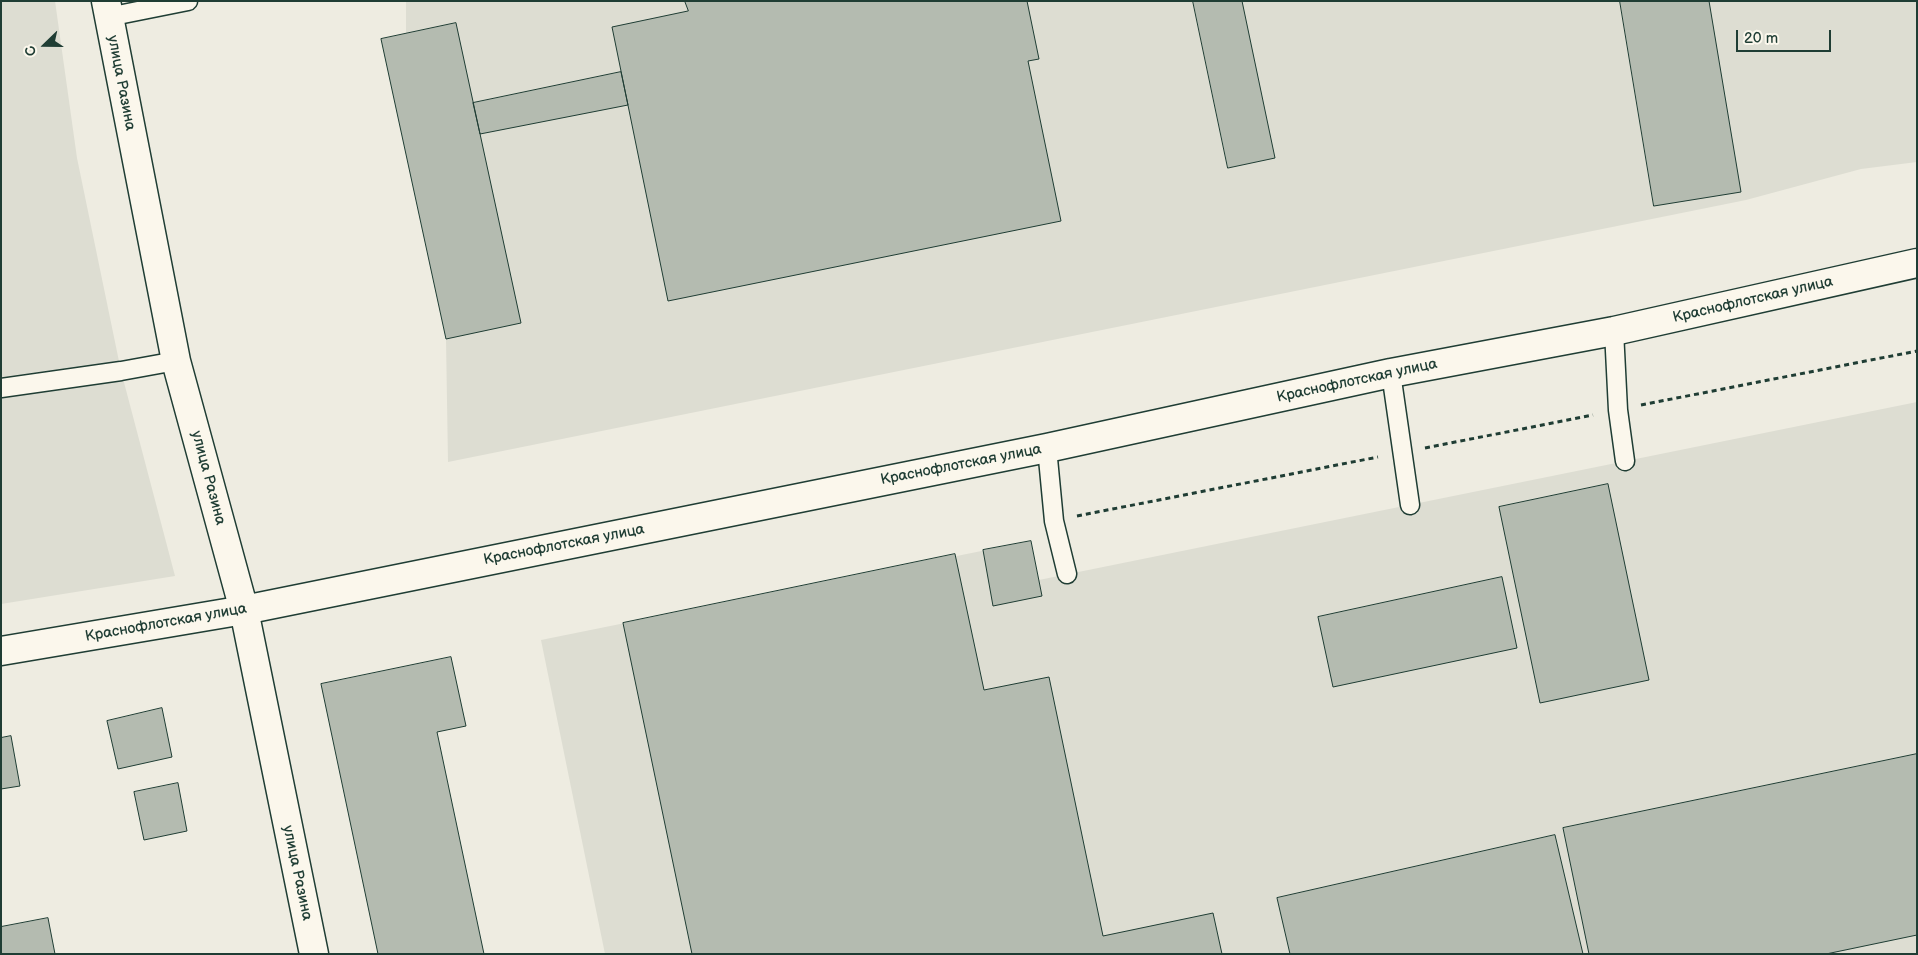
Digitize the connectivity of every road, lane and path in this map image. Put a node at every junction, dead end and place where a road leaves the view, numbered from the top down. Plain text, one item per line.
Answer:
1 (188, 1) edge
2 (107, 9) edge
3 (1917, 264) edge
4 (1614, 331) junction
5 (1917, 351) edge
6 (176, 361) junction
7 (1390, 373) junction
8 (1, 388) edge
9 (1618, 410) junction
10 (1047, 448) junction
11 (1402, 453) junction
12 (1625, 461) dead end
13 (1410, 505) dead end
14 (1054, 520) junction
15 (1067, 574) dead end
16 (244, 610) junction
17 (1, 651) edge
18 (314, 954) edge

1 - 2 lane
2 - 6 street, улица Разина
3 - 4 street, Краснофлотская улица
4 - 7 street, Краснофлотская улица
4 - 9 lane
5 - 9 path
6 - 8 lane
6 - 16 street, улица Разина
7 - 10 street, Краснофлотская улица
7 - 11 lane
9 - 11 path
9 - 12 lane
10 - 14 lane
10 - 16 street, Краснофлотская улица
11 - 13 lane
11 - 14 path
14 - 15 lane
16 - 17 street, Краснофлотская улица
16 - 18 street, улица Разина

